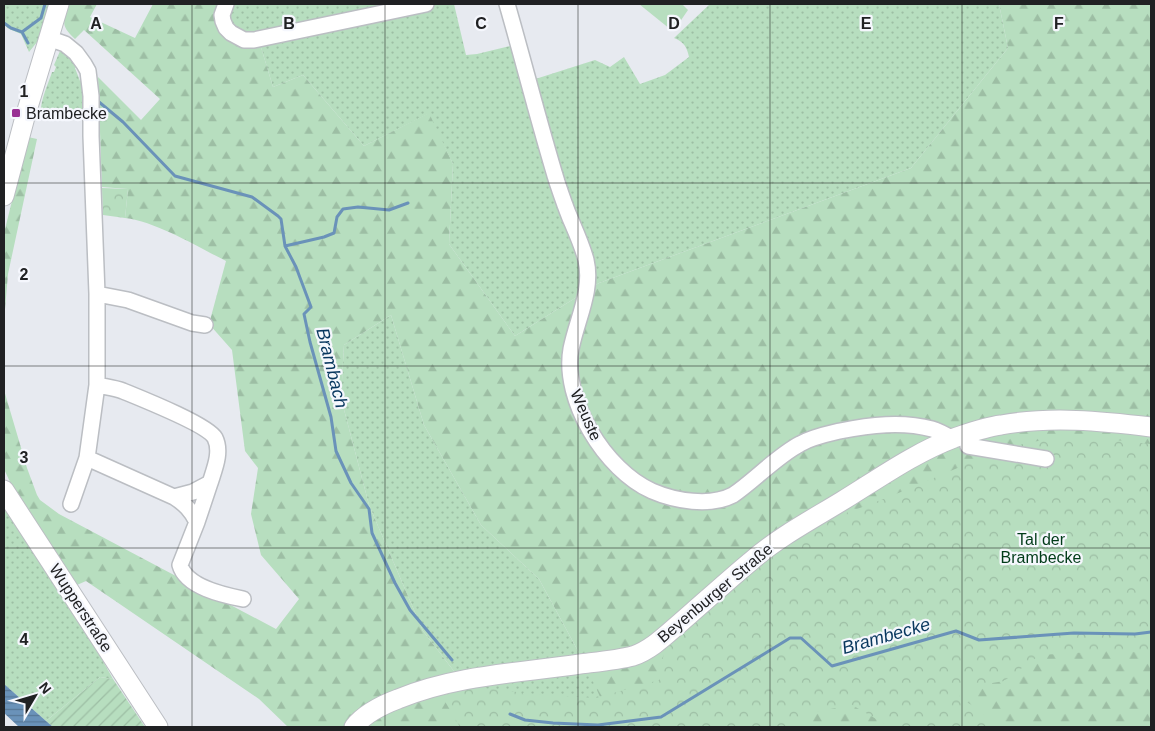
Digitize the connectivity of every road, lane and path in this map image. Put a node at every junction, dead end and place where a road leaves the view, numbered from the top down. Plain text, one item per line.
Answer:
1 (59, 4) edge
2 (226, 4) edge
3 (426, 4) edge
4 (507, 4) edge
5 (48, 38) junction
6 (4, 196) edge
7 (97, 294) junction
8 (205, 325) dead end
9 (97, 385) junction
10 (1151, 426) edge
11 (960, 442) junction
12 (87, 458) junction
13 (1046, 459) dead end
14 (210, 483) junction
15 (4, 490) edge
16 (174, 497) junction
17 (71, 504) dead end
18 (197, 522) junction
19 (243, 599) dead end
20 (158, 727) edge
21 (354, 727) edge

1 - 5 main road
2 - 3 street
4 - 11 street, Weuste
5 - 6 main road
5 - 7 street
7 - 8 street
7 - 9 street
9 - 12 street
9 - 14 street
10 - 11 main road, Beyenburger Straße
11 - 13 street, Weuste
11 - 21 main road, Beyenburger Straße
12 - 16 street
12 - 17 street
14 - 16 street
14 - 18 street
15 - 20 main road, Wupperstraße
16 - 18 street
18 - 19 street

